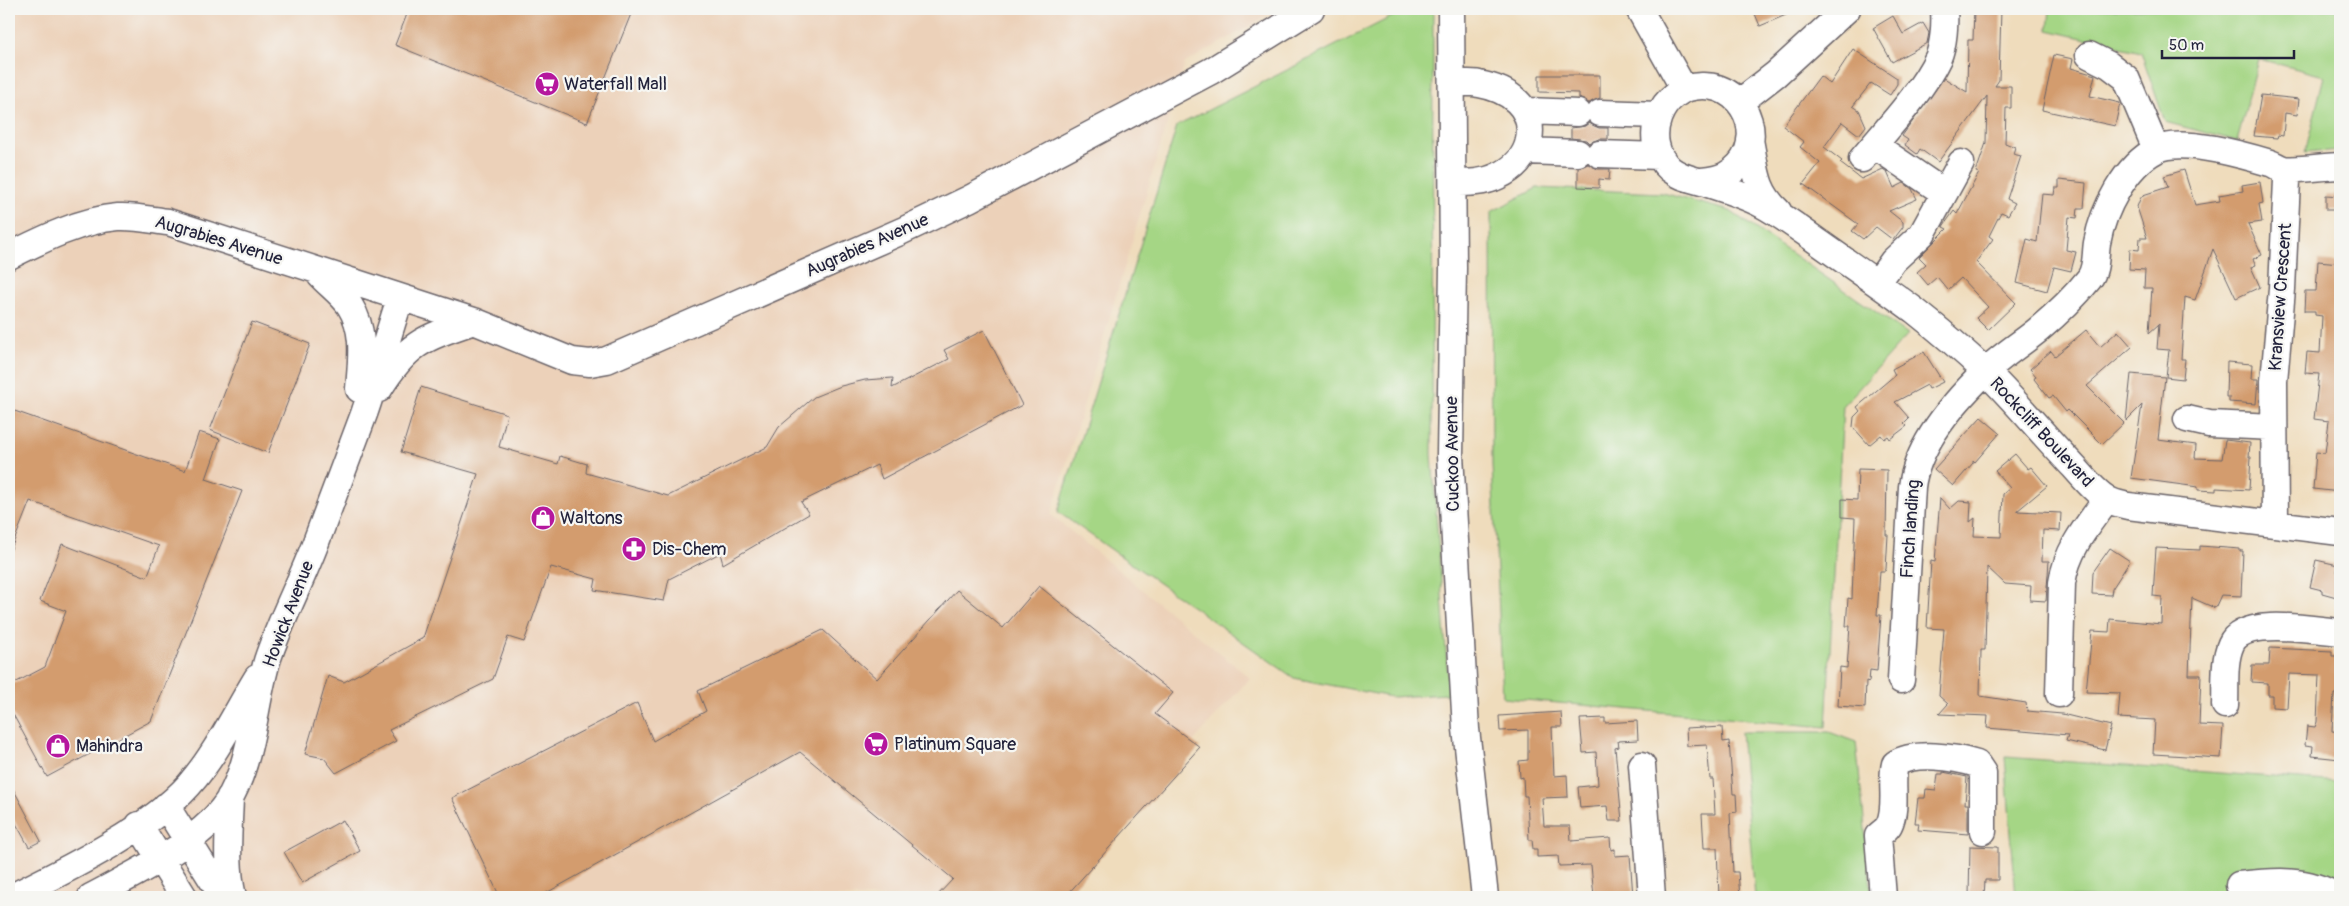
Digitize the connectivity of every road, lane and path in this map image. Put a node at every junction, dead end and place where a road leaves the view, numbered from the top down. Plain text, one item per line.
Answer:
1 (1311, 9) edge
2 (1451, 9) edge
3 (1639, 9) edge
4 (1847, 9) edge
5 (1944, 9) edge
6 (2089, 55) dead end
7 (1452, 83) junction
8 (1684, 89) junction
9 (1740, 102) junction
10 (1527, 111) junction
11 (1658, 115) junction
12 (1750, 140) junction
13 (2156, 149) junction
14 (1527, 151) junction
15 (1660, 156) junction
16 (1961, 163) dead end
17 (2340, 166) edge
18 (2284, 169) junction
19 (1702, 181) junction
20 (1452, 183) junction
21 (1943, 192) junction
22 (1790, 222) junction
23 (9, 256) edge
24 (316, 271) junction
25 (1878, 282) junction
26 (400, 299) junction
27 (474, 321) junction
28 (1985, 372) junction
29 (2187, 419) dead end
30 (361, 421) junction
31 (2274, 427) junction
32 (2107, 500) junction
33 (2275, 524) junction
34 (2340, 532) edge
35 (2340, 632) edge
36 (267, 661) junction
37 (1900, 680) dead end
38 (2059, 694) dead end
39 (2225, 705) dead end
40 (1642, 765) dead end
41 (230, 796) junction
42 (166, 806) junction
43 (139, 825) junction
44 (1983, 831) dead end
45 (188, 840) junction
46 (162, 859) junction
47 (2239, 885) dead end
48 (12, 897) edge
49 (91, 897) edge
50 (112, 897) edge
51 (119, 897) edge
52 (184, 897) edge
53 (223, 897) edge
54 (233, 897) edge
55 (1485, 897) edge
56 (1652, 897) edge
57 (1883, 897) edge
58 (2338, 897) edge

1 - 27 street, Augrabies Avenue
2 - 7 street, Cuckoo Avenue
3 - 8 street
4 - 9 street
5 - 21 street
6 - 13 street
7 - 10 street
7 - 20 street, Cuckoo Avenue
8 - 9 street
8 - 11 street
9 - 12 street
10 - 11 street
10 - 14 street
11 - 15 street
12 - 19 street
12 - 22 street
13 - 18 street
13 - 28 street
14 - 15 street
14 - 20 street
15 - 19 street
16 - 21 street
17 - 18 street
18 - 31 street, Kransview Crescent
19 - 22 street
20 - 55 street, Cuckoo Avenue
21 - 25 street
22 - 25 street, Rockcliff Boulevard
23 - 24 street, Augrabies Avenue
24 - 26 street, Augrabies Avenue
24 - 30 street
25 - 28 street, Rockcliff Boulevard
26 - 27 street, Augrabies Avenue
26 - 30 street, Howick Avenue
27 - 30 street
28 - 32 street, Rockcliff Boulevard
28 - 37 street, Finch landing
29 - 31 street
30 - 36 street, Howick Avenue
31 - 33 street, Kransview Crescent
32 - 33 street, Rockcliff Boulevard
32 - 38 street
33 - 34 street, Rockcliff Boulevard
35 - 39 street
36 - 41 street, Howick Avenue
36 - 42 street
40 - 56 street
41 - 45 street, Howick Avenue
41 - 54 street
42 - 43 street
42 - 45 street
43 - 46 street
43 - 48 street
44 - 57 street
45 - 46 street, Howick Avenue
45 - 53 street
46 - 49 street, Howick Avenue
46 - 52 street
47 - 58 street
50 - 51 street

